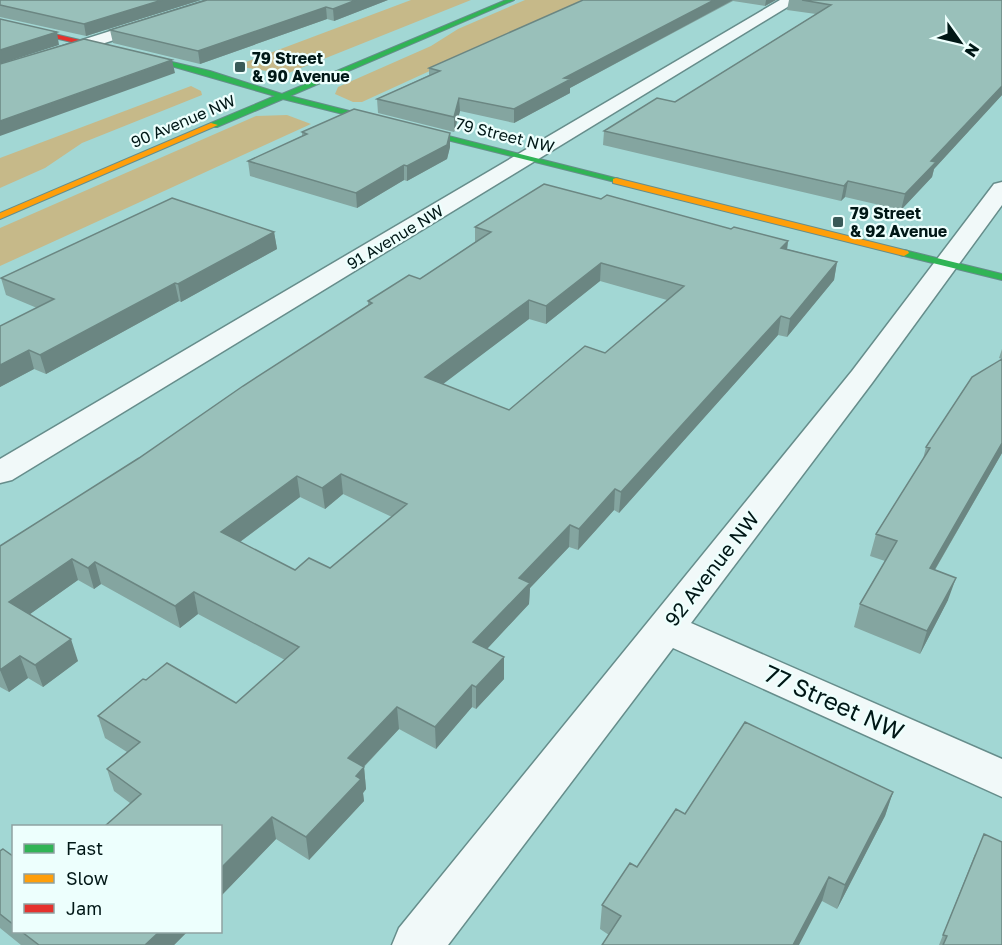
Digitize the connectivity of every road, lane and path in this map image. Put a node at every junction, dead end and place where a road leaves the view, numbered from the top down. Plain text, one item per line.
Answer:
1 (223, 0) edge
2 (479, 0) edge
3 (511, 0) edge
4 (791, 0) edge
5 (0, 23) edge
6 (85, 45) junction
7 (351, 52) dead end
8 (0, 72) edge
9 (279, 82) dead end
10 (261, 89) junction
11 (284, 96) junction
12 (242, 97) dead end
13 (528, 157) junction
14 (1002, 189) edge
15 (0, 216) edge
16 (946, 263) junction
17 (1002, 277) edge
18 (0, 473) edge
19 (665, 628) junction
20 (1002, 779) edge
21 (417, 945) edge

1 - 6 street
2 - 7 street
3 - 11 street, 90 Avenue NW
4 - 13 street, 91 Avenue NW
5 - 6 street, 79 Street NW
6 - 8 street
6 - 10 street, 79 Street NW
9 - 10 street, 90 Avenue NW
10 - 11 street, 79 Street NW
10 - 12 street, 90 Avenue NW
11 - 13 street, 79 Street NW
11 - 15 street, 90 Avenue NW
13 - 16 street, 79 Street NW
13 - 18 street, 91 Avenue NW
14 - 16 street, 92 Avenue NW
16 - 17 street, 79 Street NW
16 - 19 street, 92 Avenue NW
19 - 20 street, 77 Street NW
19 - 21 street, 92 Avenue NW

